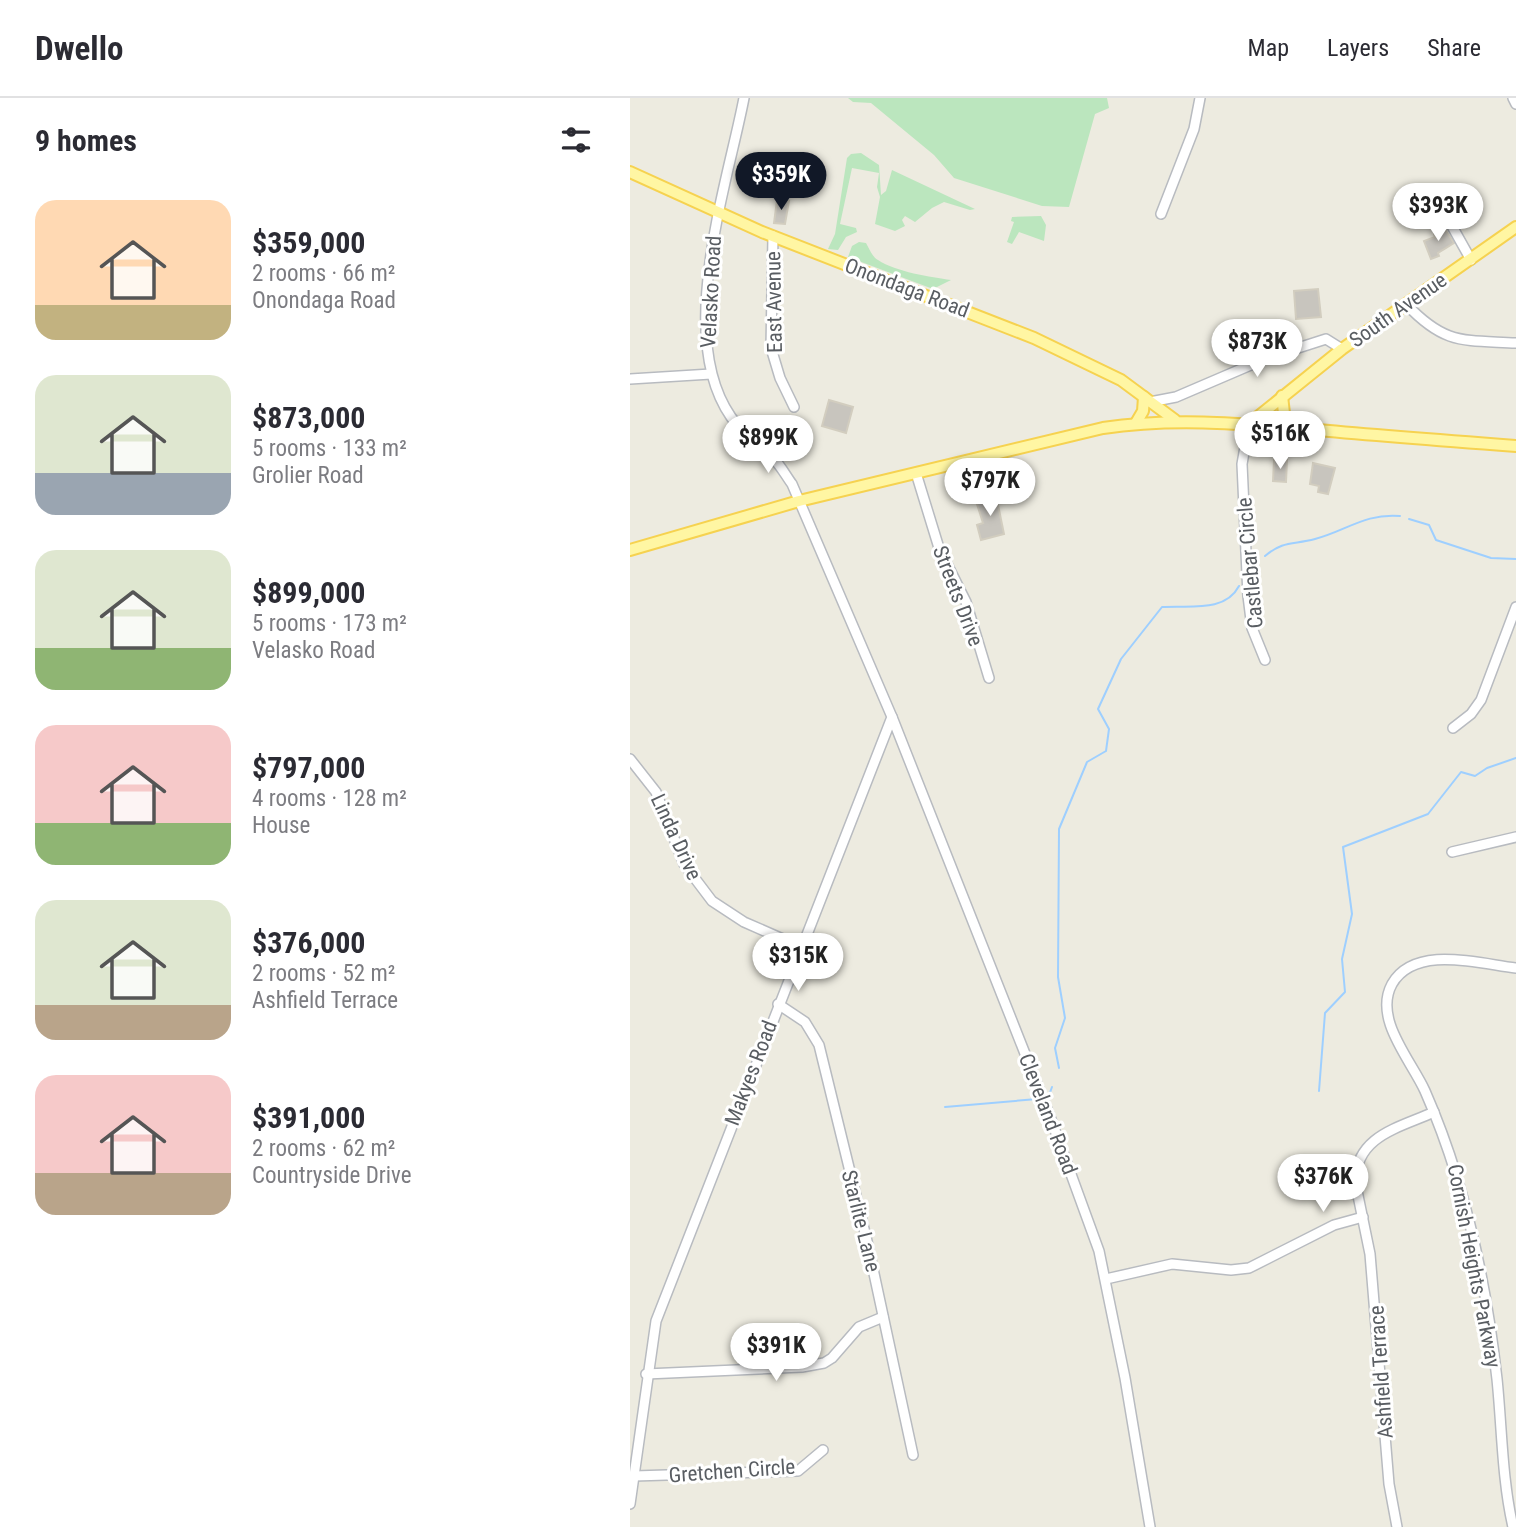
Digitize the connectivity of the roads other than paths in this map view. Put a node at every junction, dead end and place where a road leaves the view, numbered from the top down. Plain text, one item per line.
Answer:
1 (744, 98) edge
2 (1200, 98) edge
3 (1513, 98) edge
4 (1516, 104) edge
5 (630, 172) edge
6 (1443, 210) dead end
7 (719, 212) junction
8 (1161, 214) dead end
9 (1516, 228) edge
10 (774, 236) junction
11 (1471, 260) junction
12 (1406, 304) junction
13 (1516, 343) edge
14 (1342, 349) junction
15 (711, 374) junction
16 (630, 379) edge
17 (1282, 396) junction
18 (1147, 399) junction
19 (794, 407) dead end
20 (1175, 421) junction
21 (1136, 423) junction
22 (1249, 424) junction
23 (1291, 428) junction
24 (1516, 446) edge
25 (916, 474) junction
26 (799, 501) junction
27 (630, 550) edge
28 (1515, 611) edge
29 (1265, 660) dead end
30 (989, 678) dead end
31 (892, 717) junction
32 (1453, 728) dead end
33 (630, 759) edge
34 (1516, 837) edge
35 (1452, 852) dead end
36 (801, 947) junction
37 (1516, 968) edge
38 (778, 1004) junction
39 (1434, 1112) junction
40 (1363, 1217) junction
41 (1106, 1279) junction
42 (883, 1317) junction
43 (646, 1374) junction
44 (823, 1450) dead end
45 (914, 1455) dead end
46 (634, 1476) junction
47 (1511, 1480) edge
48 (630, 1504) edge
49 (1150, 1527) edge
50 (1397, 1527) edge
51 (1513, 1527) edge

1 - 7 street, Velasko Road
2 - 8 street
3 - 4 street
5 - 7 main road, Onondaga Road
6 - 11 street
7 - 10 main road, Onondaga Road
7 - 15 street, Velasko Road
9 - 11 main road, South Avenue
10 - 18 main road, Onondaga Road
10 - 19 street, East Avenue
11 - 12 main road, South Avenue
12 - 13 street
12 - 14 main road, South Avenue
14 - 17 main road, South Avenue
14 - 18 street
15 - 16 street
15 - 26 street, Velasko Road
17 - 22 main road, South Avenue
17 - 23 main road
18 - 20 main road, Onondaga Road
18 - 21 main road
20 - 21 main road
20 - 22 main road
21 - 25 main road
22 - 23 main road
22 - 29 street, Castlebar Circle
23 - 24 main road
25 - 26 main road
25 - 30 street, Streets Drive
26 - 27 main road
26 - 31 street
28 - 32 street
31 - 36 street, Makyes Road
31 - 41 street, Cleveland Road
33 - 36 street, Linda Drive
34 - 35 street
36 - 38 street, Makyes Road
37 - 39 street, Cornish Heights Parkway
38 - 42 street, Starlite Lane
38 - 43 street, Makyes Road
39 - 40 street, Ashfield Terrace
39 - 47 street, Cornish Heights Parkway
40 - 41 street
40 - 50 street, Ashfield Terrace
41 - 49 street, Cleveland Road
42 - 43 street
42 - 45 street, Starlite Lane
43 - 46 street, Makyes Road
44 - 46 street, Gretchen Circle
46 - 48 street, Makyes Road
47 - 51 street, Cornish Heights Parkway

